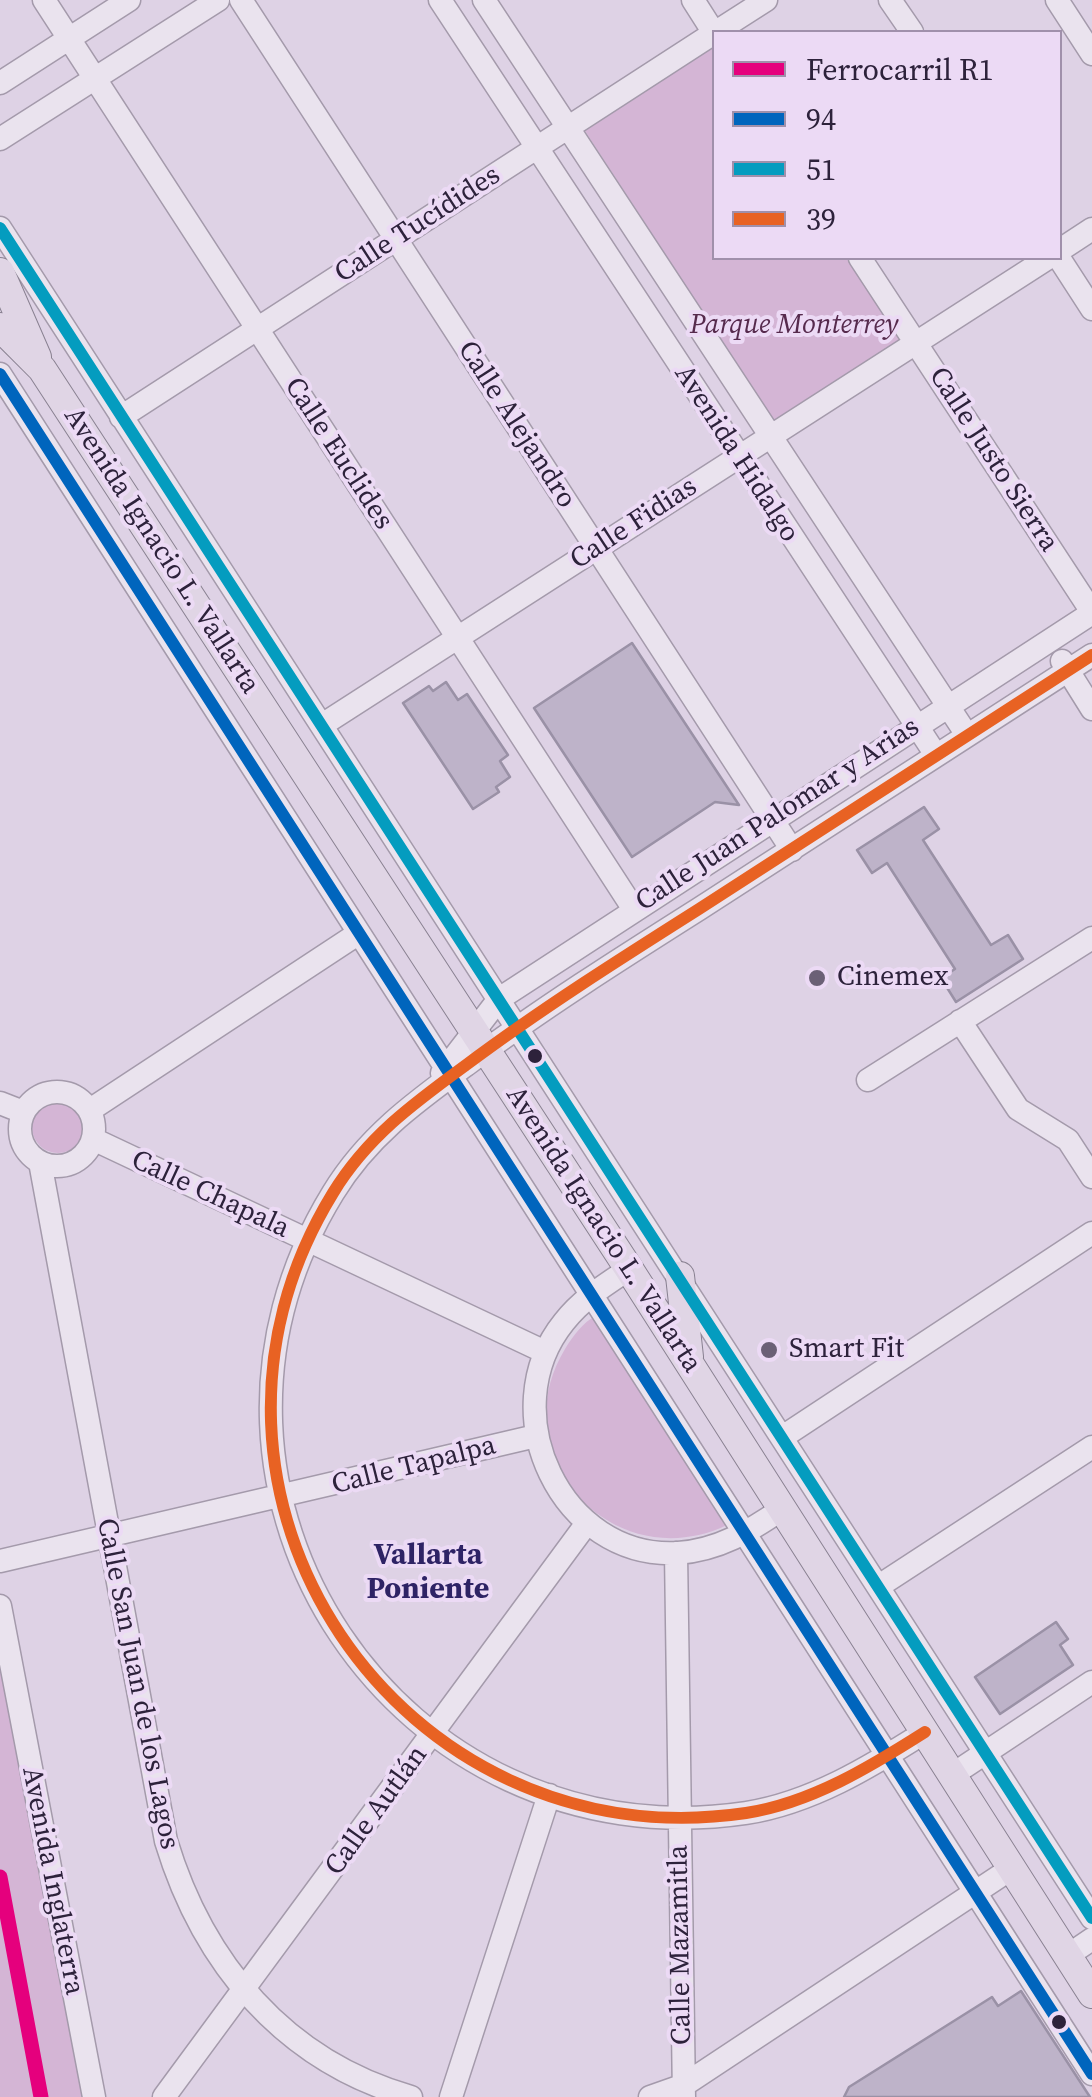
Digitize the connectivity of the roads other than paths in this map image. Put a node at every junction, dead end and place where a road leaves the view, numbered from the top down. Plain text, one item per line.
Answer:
1 (44, 0) edge
2 (129, 0) edge
3 (218, 0) edge
4 (241, 0) edge
5 (440, 0) edge
6 (484, 0) edge
7 (693, 0) edge
8 (766, 0) edge
9 (890, 0) edge
10 (1057, 0) edge
11 (713, 30) edge
12 (720, 30) edge
13 (911, 30) edge
14 (712, 35) edge
15 (69, 39) junction
16 (1092, 54) edge
17 (95, 79) junction
18 (0, 84) edge
19 (570, 127) junction
20 (0, 139) edge
21 (538, 148) junction
22 (0, 228) edge
23 (1092, 229) edge
24 (396, 240) junction
25 (1062, 249) edge
26 (861, 260) edge
27 (1045, 260) edge
28 (1059, 260) edge
29 (5, 280) edge
30 (1092, 309) edge
31 (0, 327) edge
32 (257, 329) junction
33 (916, 343) junction
34 (42, 369) junction
35 (0, 374) edge
36 (121, 417) junction
37 (772, 436) junction
38 (738, 457) junction
39 (596, 548) junction
40 (1092, 612) edge
41 (457, 638) junction
42 (1049, 641) junction
43 (1092, 655) edge
44 (1068, 670) junction
45 (948, 707) junction
46 (1092, 709) edge
47 (322, 725) junction
48 (917, 726) junction
49 (967, 735) junction
50 (936, 755) junction
51 (772, 819) junction
52 (792, 850) junction
53 (632, 908) junction
54 (359, 933) junction
55 (1092, 938) edge
56 (499, 1000) junction
57 (960, 1021) junction
58 (516, 1026) junction
59 (480, 1039) junction
60 (443, 1076) junction
61 (868, 1080) dead end
62 (0, 1102) edge
63 (90, 1110) junction
64 (23, 1112) junction
65 (93, 1139) junction
66 (40, 1162) junction
67 (1092, 1177) edge
68 (1092, 1234) edge
69 (308, 1242) junction
70 (629, 1269) junction
71 (680, 1276) junction
72 (592, 1294) junction
73 (545, 1352) junction
74 (690, 1364) junction
75 (536, 1436) junction
76 (784, 1436) junction
77 (1092, 1447) edge
78 (282, 1498) junction
79 (782, 1508) junction
80 (587, 1524) junction
81 (746, 1533) junction
82 (108, 1536) junction
83 (676, 1553) junction
84 (0, 1561) edge
85 (879, 1586) junction
86 (0, 1606) edge
87 (1092, 1682) edge
88 (924, 1732) junction
89 (432, 1734) junction
90 (984, 1754) junction
91 (889, 1755) junction
92 (952, 1775) junction
93 (549, 1795) junction
94 (679, 1816) junction
95 (1012, 1868) junction
96 (977, 1892) junction
97 (1092, 1918) edge
98 (1092, 1939) edge
99 (1067, 1956) junction
100 (246, 1991) junction
101 (1092, 1994) edge
102 (1092, 2074) edge
103 (684, 2091) edge
104 (94, 2097) edge
105 (164, 2097) edge
106 (411, 2097) edge
107 (450, 2097) edge
108 (650, 2097) edge

1 - 15 street, Calle Euclides
2 - 15 street
3 - 17 street
4 - 24 street, Calle Alejandro
5 - 21 street, Avenida Hidalgo
6 - 19 street, Avenida Hidalgo
7 - 11 street
8 - 12 street, Calle Tucídides
9 - 13 street
10 - 16 street
14 - 19 street, Calle Tucídides
15 - 17 street, Calle Euclides
15 - 18 street
17 - 20 street
17 - 32 street, Calle Euclides
19 - 21 street, Calle Tucídides
19 - 37 street, Avenida Hidalgo
21 - 24 street, Calle Tucídides
21 - 38 street, Avenida Hidalgo
22 - 36 street, Avenida Ignacio L. Vallarta
23 - 25 street
24 - 32 street, Calle Tucídides
24 - 39 street, Calle Alejandro
26 - 33 street, Calle Justo Sierra
27 - 33 street, Calle Fidias
28 - 30 street
29 - 34 main road, Avenida Ignacio L. Vallarta
31 - 34 main road, Avenida Ignacio L. Vallarta
32 - 36 street, Calle Tucídides
32 - 41 street, Calle Euclides
33 - 37 street, Calle Fidias
33 - 40 street, Calle Justo Sierra
34 - 59 main road, Avenida Ignacio L. Vallarta
35 - 54 street, Avenida Ignacio L. Vallarta
36 - 47 street, Avenida Ignacio L. Vallarta
37 - 38 street, Calle Fidias
37 - 45 street, Avenida Hidalgo
38 - 39 street, Calle Fidias
38 - 48 street, Avenida Hidalgo
39 - 41 street, Calle Fidias
39 - 51 street, Calle Alejandro
40 - 42 street, Calle Juan Palomar y Arias
41 - 47 street, Calle Fidias
41 - 53 street, Calle Euclides
42 - 44 street
42 - 45 street, Calle Juan Palomar y Arias
43 - 44 street, Calle Juan Palomar y Arias
44 - 46 street
44 - 49 street, Calle Juan Palomar y Arias
45 - 48 street, Calle Juan Palomar y Arias
45 - 49 street, Avenida Hidalgo
47 - 56 street, Avenida Ignacio L. Vallarta
48 - 50 street, Avenida Hidalgo
48 - 51 street, Calle Juan Palomar y Arias
49 - 50 street, Calle Juan Palomar y Arias
50 - 52 street, Calle Juan Palomar y Arias
51 - 52 street, Calle Alejandro
51 - 53 street, Calle Juan Palomar y Arias
52 - 58 street, Calle Juan Palomar y Arias
53 - 56 street, Calle Juan Palomar y Arias
54 - 60 street, Avenida Ignacio L. Vallarta
54 - 63 street
55 - 57 street
56 - 58 street, Avenida Ignacio L. Vallarta
56 - 59 street, Calle Juan Palomar y Arias
57 - 61 street
57 - 67 street
58 - 59 street, Calle Juan Palomar y Arias
58 - 71 street, Avenida Ignacio L. Vallarta
59 - 60 street
59 - 70 main road, Avenida Ignacio L. Vallarta
60 - 69 street
60 - 72 street, Avenida Ignacio L. Vallarta
62 - 64 street
63 - 64 street
63 - 65 street
64 - 66 street
65 - 66 street
65 - 69 street, Calle Chapala
66 - 82 street, Calle San Juan de los Lagos
68 - 76 street
69 - 73 street, Calle Chapala
69 - 78 street
70 - 72 street
70 - 74 main road, Avenida Ignacio L. Vallarta
71 - 74 main road
71 - 76 street, Avenida Ignacio L. Vallarta
72 - 73 street
72 - 81 street, Avenida Ignacio L. Vallarta
73 - 75 street
74 - 79 main road, Avenida Ignacio L. Vallarta
75 - 78 street, Calle Tapalpa
75 - 80 street
76 - 85 street, Avenida Ignacio L. Vallarta
77 - 85 street
78 - 82 street, Calle Tapalpa
78 - 89 street
79 - 81 street
79 - 88 main road, Avenida Ignacio L. Vallarta
80 - 83 street
80 - 89 street, Calle Autlán
81 - 83 street
81 - 91 street, Avenida Ignacio L. Vallarta
82 - 84 street, Calle Tapalpa
82 - 100 street, Calle San Juan de los Lagos
83 - 94 street, Calle Mazamitla
85 - 90 street, Avenida Ignacio L. Vallarta
86 - 104 street, Avenida Inglaterra
87 - 90 street
88 - 91 street
88 - 92 main road, Avenida Ignacio L. Vallarta
89 - 93 street
89 - 100 street, Calle Autlán
90 - 92 street
90 - 97 street, Avenida Ignacio L. Vallarta
91 - 94 street
91 - 96 street, Avenida Ignacio L. Vallarta
92 - 95 main road, Avenida Ignacio L. Vallarta
93 - 94 street
93 - 107 street
94 - 103 street, Calle Mazamitla
95 - 96 street
95 - 99 main road, Avenida Ignacio L. Vallarta
96 - 102 street, Avenida Ignacio L. Vallarta
96 - 103 street
98 - 99 street
99 - 101 main road, Avenida Ignacio L. Vallarta
100 - 105 street, Calle Autlán
100 - 106 street, Calle San Juan de los Lagos
103 - 108 street

